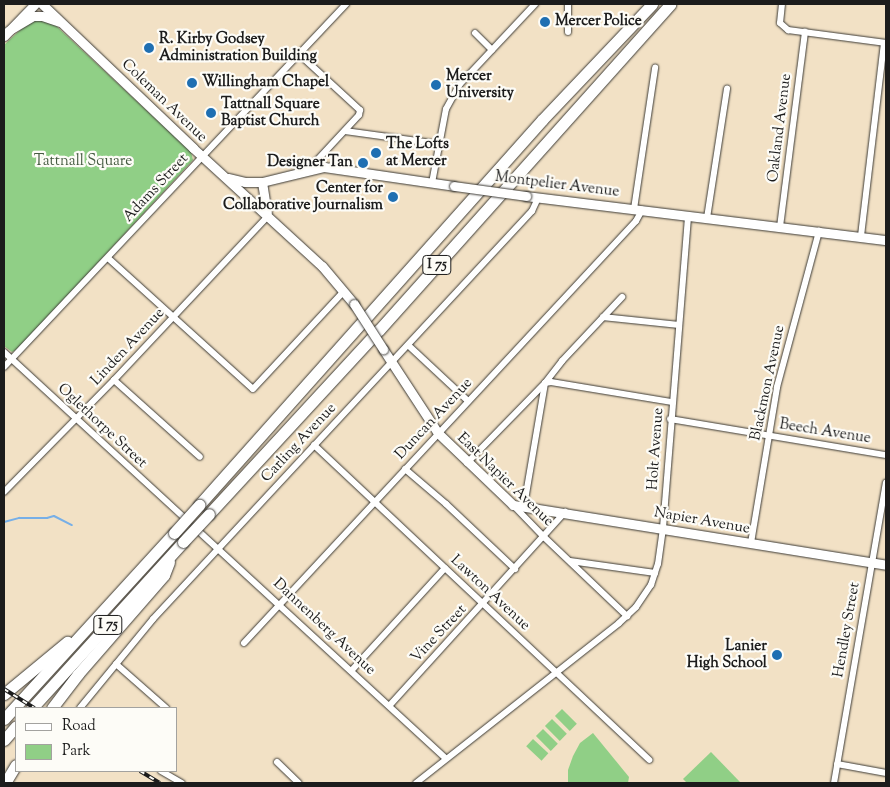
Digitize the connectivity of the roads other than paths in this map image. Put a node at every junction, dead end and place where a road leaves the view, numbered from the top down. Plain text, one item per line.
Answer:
1 (35, 4) edge
2 (43, 4) edge
3 (346, 4) edge
4 (536, 4) edge
5 (568, 4) edge
6 (652, 4) edge
7 (670, 4) edge
8 (782, 4) edge
9 (66, 26) junction
10 (568, 32) dead end
11 (805, 32) junction
12 (475, 33) dead end
13 (6, 34) edge
14 (885, 43) edge
15 (492, 50) junction
16 (299, 54) junction
17 (655, 68) dead end
18 (726, 89) dead end
19 (344, 131) junction
20 (439, 144) junction
21 (202, 156) junction
22 (308, 170) junction
23 (226, 177) junction
24 (262, 182) junction
25 (432, 183) junction
26 (538, 198) junction
27 (638, 209) junction
28 (268, 216) junction
29 (688, 216) junction
30 (707, 218) junction
31 (780, 227) junction
32 (819, 231) junction
33 (861, 236) junction
34 (886, 240) edge
35 (108, 258) junction
36 (344, 291) junction
37 (622, 297) dead end
38 (174, 316) junction
39 (603, 317) junction
40 (679, 325) junction
41 (408, 345) junction
42 (383, 349) joint
43 (4, 352) edge
44 (11, 359) junction
45 (390, 363) junction
46 (4, 367) edge
47 (114, 380) junction
48 (545, 383) junction
49 (468, 401) junction
50 (672, 402) junction
51 (670, 419) junction
52 (76, 420) junction
53 (438, 433) junction
54 (769, 436) junction
55 (314, 445) junction
56 (886, 455) edge
57 (200, 457) dead end
58 (467, 463) junction
59 (405, 469) junction
60 (886, 482) edge
61 (4, 492) edge
62 (374, 502) junction
63 (513, 505) junction
64 (524, 506) junction
65 (565, 512) junction
66 (183, 517) joint
67 (663, 528) junction
68 (544, 537) junction
69 (751, 543) junction
70 (218, 548) junction
71 (173, 553) junction
72 (570, 561) junction
73 (871, 562) junction
74 (886, 565) edge
75 (445, 568) junction
76 (514, 569) junction
77 (655, 573) junction
78 (280, 604) junction
79 (483, 604) junction
80 (627, 616) junction
81 (92, 622) junction
82 (244, 643) dead end
83 (116, 664) junction
84 (352, 670) junction
85 (556, 672) junction
86 (4, 694) edge
87 (390, 705) junction
88 (33, 707) edge
89 (53, 707) edge
90 (81, 707) edge
91 (165, 707) edge
92 (4, 719) edge
93 (15, 727) edge
94 (4, 740) edge
95 (446, 758) junction
96 (649, 760) dead end
97 (277, 762) dead end
98 (837, 764) junction
99 (15, 767) edge
100 (163, 772) edge
101 (886, 773) edge
102 (5, 783) edge
103 (182, 783) edge
104 (299, 783) edge
105 (416, 783) edge
106 (834, 783) edge

1 - 13 street
2 - 9 street, Coleman Avenue
3 - 16 street, Adams Street
4 - 15 street
5 - 10 street
6 - 81 highway, I 75, bridge
7 - 71 highway, I 75, bridge
8 - 11 street
9 - 13 street
9 - 21 street, Coleman Avenue
11 - 14 street
11 - 31 street, Oakland Avenue
12 - 15 street
14 - 33 street
15 - 20 street
16 - 19 street
16 - 21 street, Adams Street
17 - 27 street, Duncan Avenue
18 - 30 street
19 - 20 street
19 - 22 street
20 - 25 street
21 - 23 street, Coleman Avenue
21 - 35 street, Adams Street
22 - 24 street, Montpelier Avenue
22 - 25 street, Montpelier Avenue
23 - 24 street, Montpelier Avenue
23 - 28 street, Coleman Avenue
24 - 28 street
25 - 26 street, Montpelier Avenue, bridge
26 - 27 street, Montpelier Avenue
26 - 41 street, Carling Avenue
27 - 29 street, Montpelier Avenue
27 - 49 street, Duncan Avenue
28 - 36 street, Coleman Avenue
28 - 38 street, Linden Avenue
29 - 30 street, Montpelier Avenue
29 - 40 street, Holt Avenue
30 - 31 street, Montpelier Avenue
31 - 32 street, Montpelier Avenue
32 - 33 street, Montpelier Avenue
32 - 54 street, Blackmon Avenue
33 - 34 street, Montpelier Avenue
35 - 38 street
35 - 44 street, Adams Street
36 - 38 street
36 - 42 street, Coleman Avenue, bridge
37 - 39 street
38 - 47 street, Linden Avenue
39 - 40 street
39 - 48 street
40 - 50 street, Holt Avenue
41 - 45 street, Carling Avenue
41 - 49 street
42 - 45 street, East Napier Avenue
43 - 44 street, Oglethorpe Street
44 - 46 street, Adams Street
44 - 52 street, Oglethorpe Street
45 - 53 street, East Napier Avenue
45 - 55 street, Carling Avenue
47 - 52 street, Linden Avenue
47 - 57 street
48 - 50 street
48 - 58 street
48 - 64 street
49 - 53 street, Duncan Avenue
50 - 51 street, Holt Avenue
51 - 54 street, Beech Avenue
51 - 67 street, Holt Avenue
52 - 61 street, Linden Avenue
52 - 66 street, Oglethorpe Street
53 - 58 street, East Napier Avenue
53 - 59 street, Duncan Avenue
54 - 56 street, Beech Avenue
54 - 69 street, Blackmon Avenue
55 - 62 street, Lawton Avenue
55 - 70 street, Carling Avenue
58 - 63 street, East Napier Avenue
59 - 62 street, Duncan Avenue
59 - 76 street
60 - 73 street, Hendley Street
62 - 75 street, Lawton Avenue
62 - 78 street, Duncan Avenue
63 - 64 street, Napier Avenue
63 - 68 street, East Napier Avenue
64 - 65 street, Napier Avenue
65 - 67 street, Napier Avenue
65 - 68 street, Vine Street
66 - 70 street, Dannenberg Avenue
67 - 69 street, Napier Avenue
67 - 77 street, Holt Avenue
68 - 72 street, East Napier Avenue
68 - 76 street, Vine Street
69 - 73 street, Napier Avenue
70 - 78 street, Dannenberg Avenue
70 - 83 street, Carling Avenue
71 - 88 highway, I 75
71 - 89 highway
72 - 77 street
72 - 80 street, East Napier Avenue
73 - 74 street, Napier Avenue
73 - 98 street, Hendley Street
75 - 79 street, Lawton Avenue
75 - 84 street
76 - 79 street, Vine Street
77 - 80 street, Holt Avenue
78 - 82 street, Duncan Avenue
78 - 84 street, Dannenberg Avenue
79 - 85 street, Lawton Avenue
79 - 87 street, Vine Street
80 - 85 street, Holt Avenue
81 - 86 highway
81 - 92 highway, I 75
83 - 90 street, Carling Avenue
83 - 91 street
84 - 87 street, Dannenberg Avenue
85 - 95 street, Holt Avenue
85 - 96 street, Lawton Avenue
87 - 95 street, Dannenberg Avenue
93 - 94 highway
95 - 105 street, Holt Avenue
97 - 104 street
98 - 101 street
98 - 106 street, Hendley Street
99 - 102 highway
100 - 103 street

